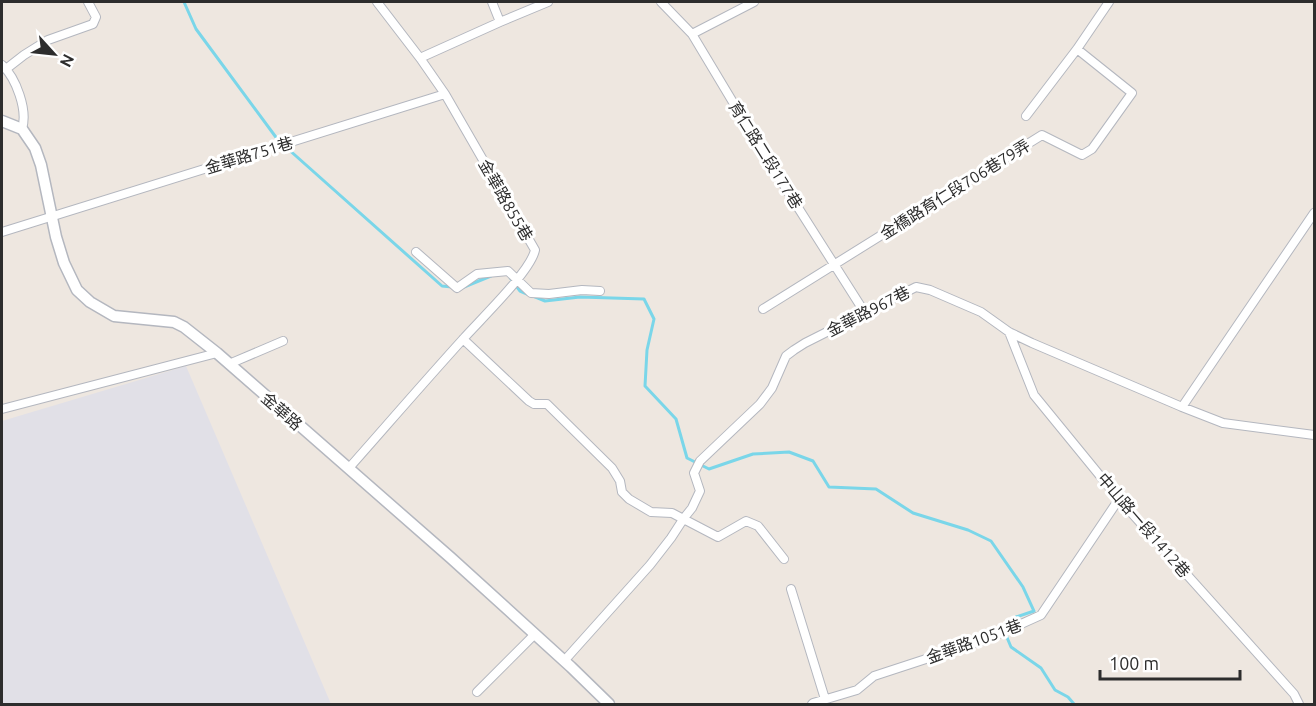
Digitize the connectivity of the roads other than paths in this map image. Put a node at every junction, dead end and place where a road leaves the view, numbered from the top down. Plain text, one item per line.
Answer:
1 (88, 2) edge
2 (377, 2) edge
3 (492, 2) edge
4 (548, 2) edge
5 (661, 2) edge
6 (754, 2) edge
7 (1109, 2) edge
8 (500, 22) junction
9 (692, 34) junction
10 (1077, 49) junction
11 (420, 58) junction
12 (4, 67) edge
13 (445, 94) junction
14 (1026, 116) dead end
15 (2, 122) edge
16 (22, 129) junction
17 (1314, 213) edge
18 (52, 217) junction
19 (2, 232) edge
20 (416, 252) dead end
21 (834, 264) junction
22 (514, 283) junction
23 (600, 291) dead end
24 (763, 309) dead end
25 (865, 313) junction
26 (1009, 332) junction
27 (463, 339) junction
28 (283, 341) dead end
29 (217, 353) junction
30 (229, 364) junction
31 (1182, 407) junction
32 (2, 409) edge
33 (1314, 435) edge
34 (349, 468) junction
35 (1119, 499) junction
36 (684, 518) junction
37 (784, 559) dead end
38 (791, 589) dead end
39 (535, 634) junction
40 (564, 661) junction
41 (477, 692) dead end
42 (825, 699) junction
43 (609, 705) edge
44 (812, 705) edge
45 (1299, 705) edge

1 - 12 street
2 - 11 street, 金華路855巷
3 - 8 street
4 - 8 street
5 - 9 street, 育仁路二段177巷
6 - 9 street
7 - 10 street
8 - 11 street
9 - 21 street, 育仁路二段177巷
10 - 14 street
10 - 21 street, 金橋路育仁段706巷79弄
11 - 13 street, 金華路855巷
12 - 16 street
13 - 18 street, 金華路751巷
13 - 22 street, 金華路855巷
15 - 16 street
16 - 18 street, 金華路
17 - 31 street
18 - 19 street, 金華路751巷
18 - 29 street, 金華路
20 - 22 street
21 - 24 street, 金橋路育仁段706巷79弄
21 - 25 street, 育仁路二段177巷
22 - 23 street
22 - 27 street, 金華路855巷
25 - 26 street, 金華路967巷
25 - 36 street, 金華路967巷
26 - 31 street, 金華路967巷
26 - 35 street, 中山路一段1412巷
27 - 34 street, 金華路855巷
27 - 36 street
28 - 30 street
29 - 30 street, 金華路
29 - 32 street
30 - 34 street, 金華路
31 - 33 street, 金華路967巷
34 - 39 street, 金華路
35 - 42 street, 金華路1051巷
35 - 45 street, 中山路一段1412巷
36 - 37 street
36 - 40 street, 金華路967巷
38 - 42 street
39 - 40 street, 金華路
39 - 41 street
40 - 43 street, 金華路
42 - 44 street, 金華路1051巷

